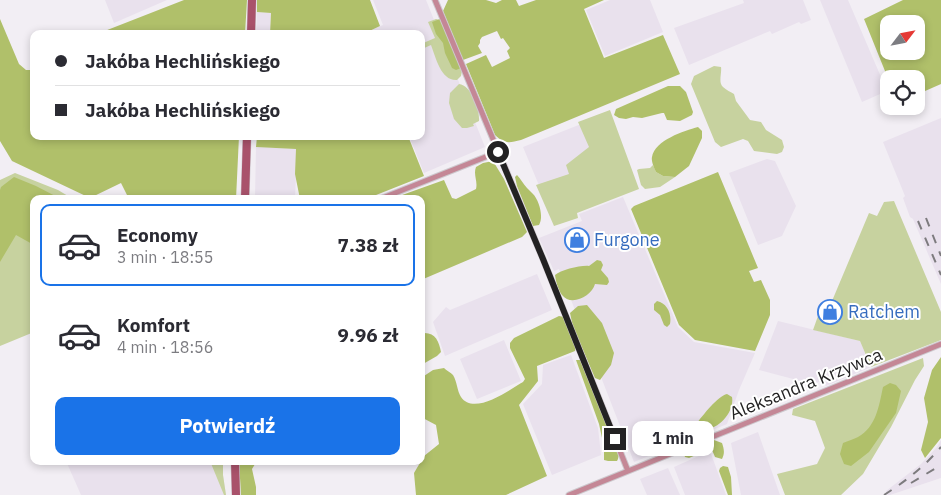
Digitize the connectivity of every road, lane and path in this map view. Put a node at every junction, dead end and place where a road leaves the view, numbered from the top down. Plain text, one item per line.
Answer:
1 (252, 0) edge
2 (435, 0) edge
3 (251, 30) edge
4 (247, 140) edge
5 (498, 152) junction
6 (244, 195) edge
7 (390, 195) edge
8 (941, 344) edge
9 (235, 465) edge
10 (628, 471) junction
11 (236, 495) edge
12 (569, 495) edge

1 - 3 street
2 - 5 street
4 - 6 street
5 - 7 street
5 - 10 street
8 - 10 street, Aleksandra Krzywca
9 - 11 street
10 - 12 street, Aleksandra Krzywca

